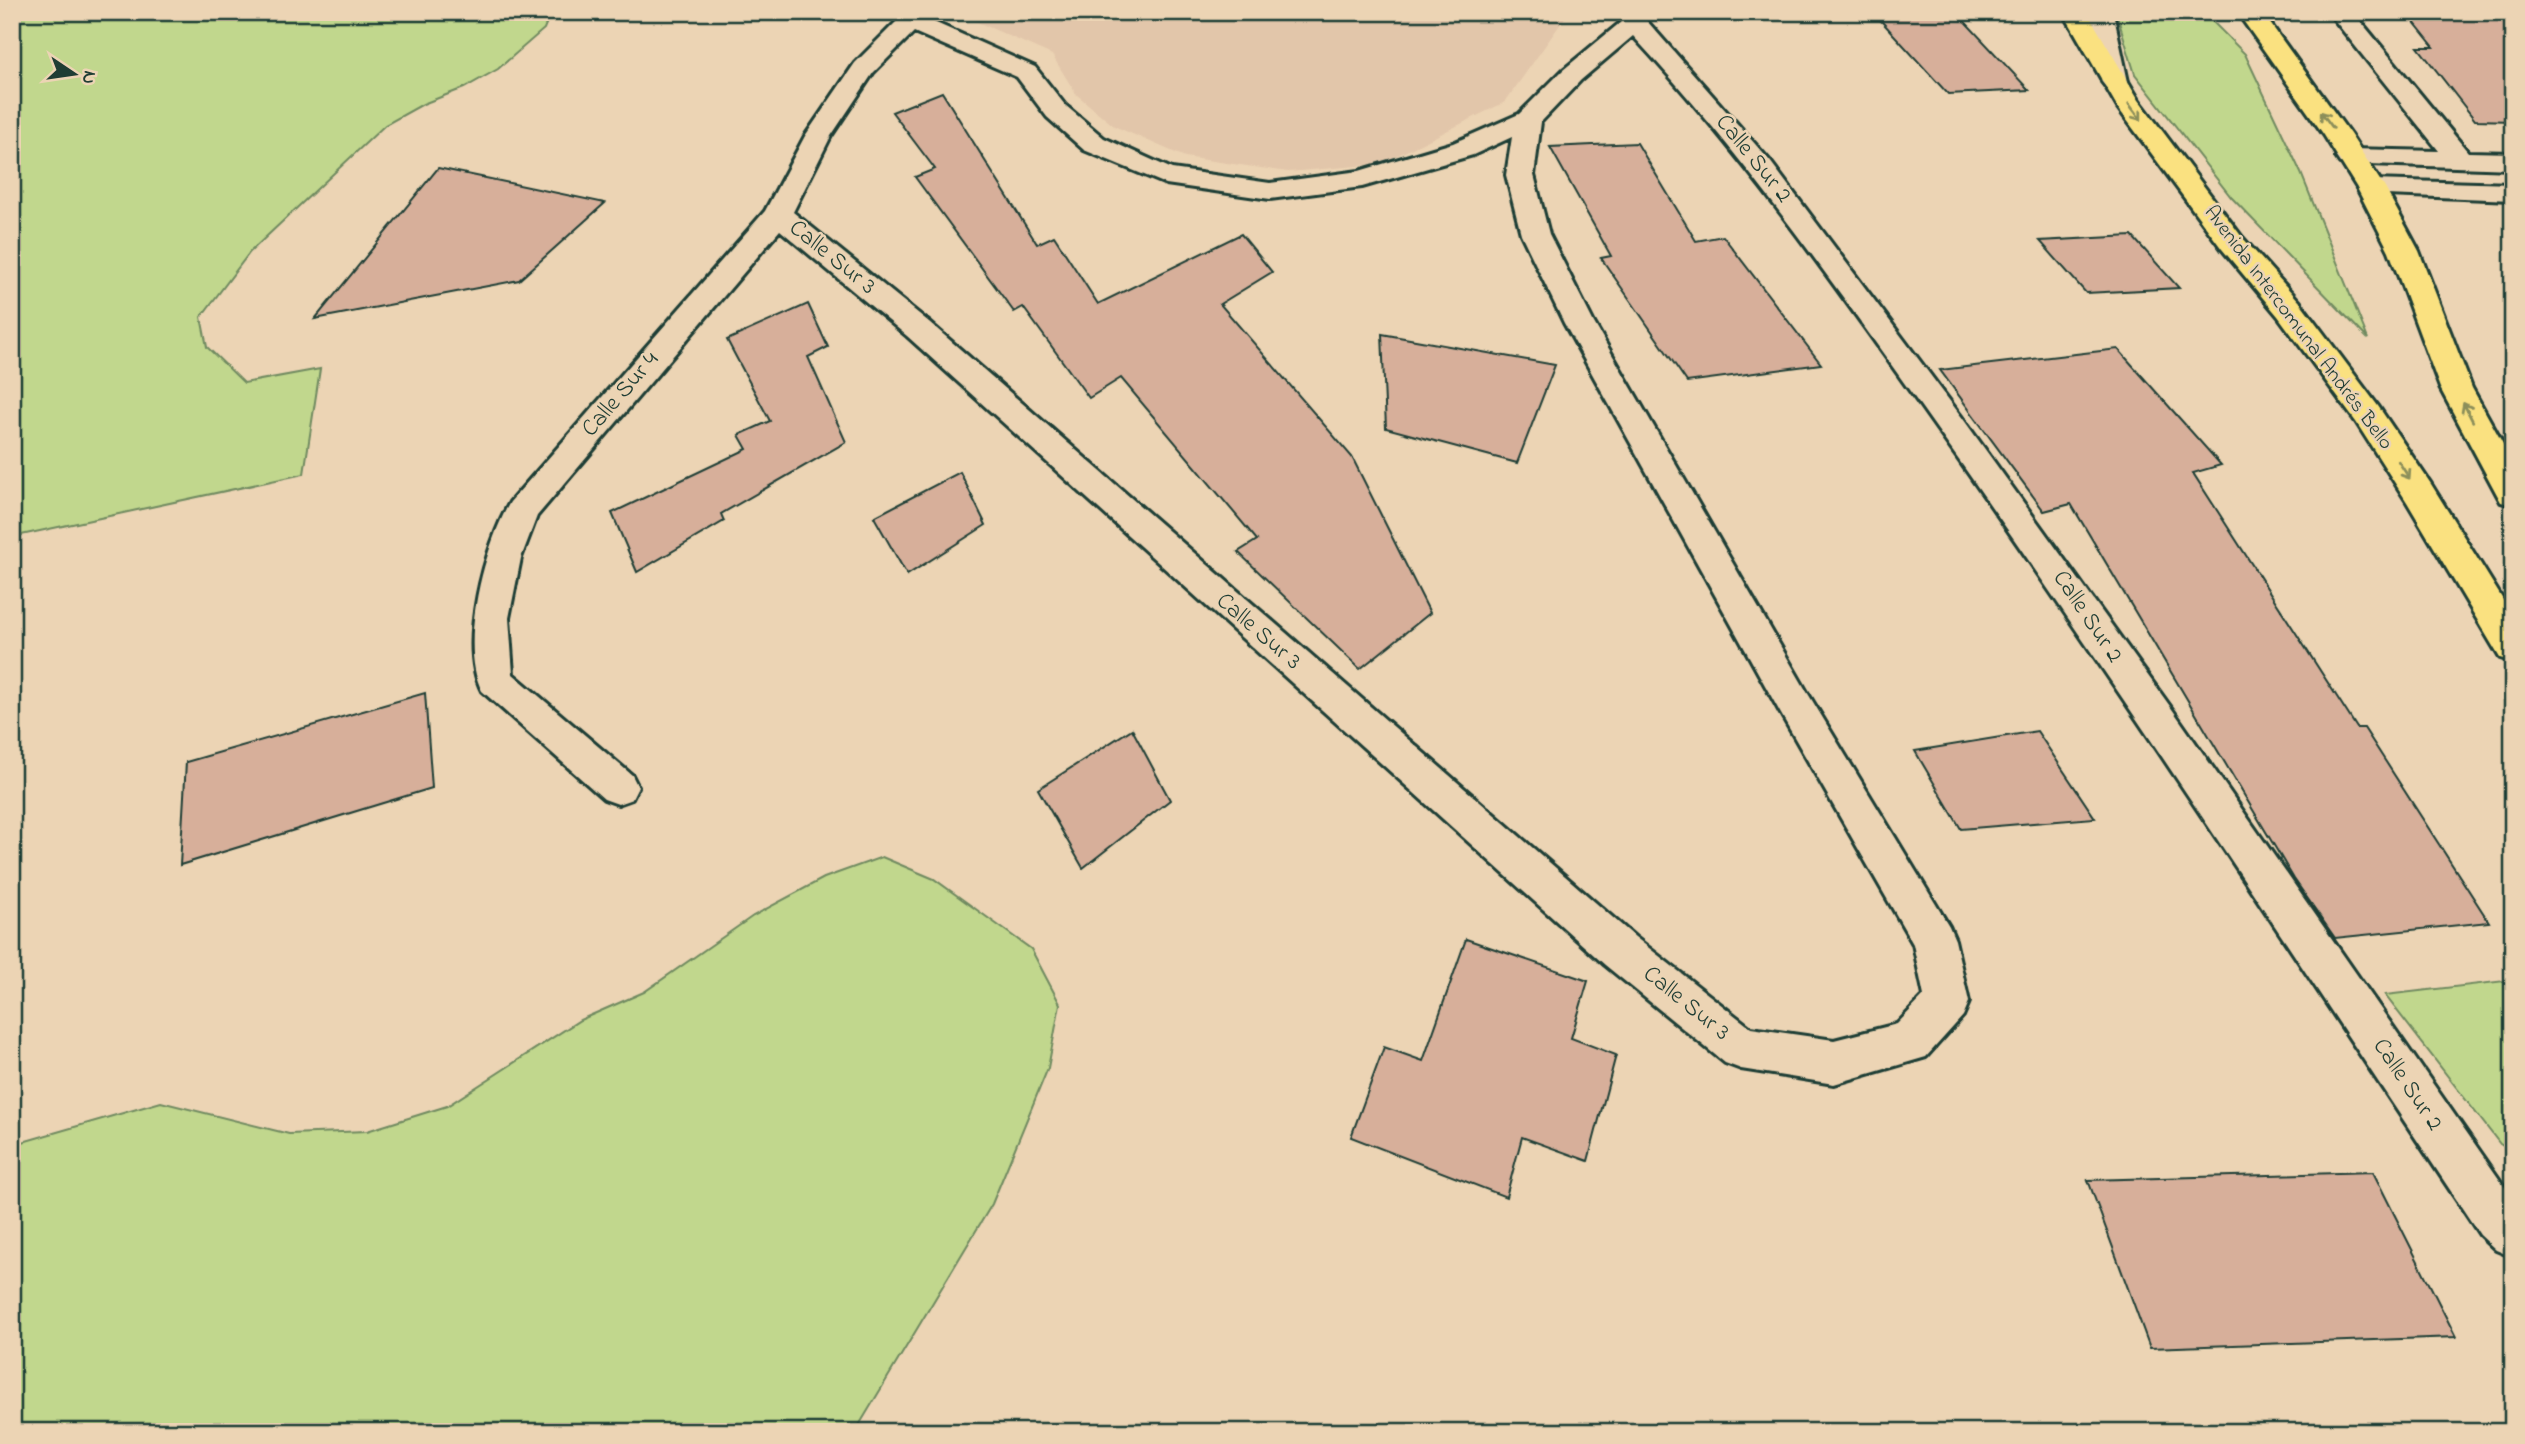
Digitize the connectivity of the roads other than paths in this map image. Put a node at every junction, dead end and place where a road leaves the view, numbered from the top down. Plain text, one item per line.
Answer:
1 (2074, 12) edge
2 (2101, 12) edge
3 (2249, 12) edge
4 (2340, 12) edge
5 (916, 17) edge
6 (1630, 18) edge
7 (2115, 82) junction
8 (1528, 120) junction
9 (2350, 158) junction
10 (2460, 159) junction
11 (2513, 161) edge
12 (2371, 188) junction
13 (2513, 192) edge
14 (778, 214) junction
15 (2501, 456) edge
16 (2513, 493) edge
17 (2513, 649) edge
18 (618, 787) dead end
19 (2513, 1233) edge

1 - 7 main road, Avenida Intercomunal Andrés Bello
2 - 7 street
9 -> 3 main road
4 - 10 street
5 - 8 street
5 - 14 street, Calle Sur 4
6 - 8 street
6 - 19 street, Calle Sur 2
7 -> 17 main road, Avenida Intercomunal Andrés Bello
8 - 14 street, Calle Sur 3
9 - 10 street
9 - 12 main road
10 - 11 street
12 - 13 street
15 -> 12 main road
14 - 18 street, Calle Sur 4
15 - 16 main road

